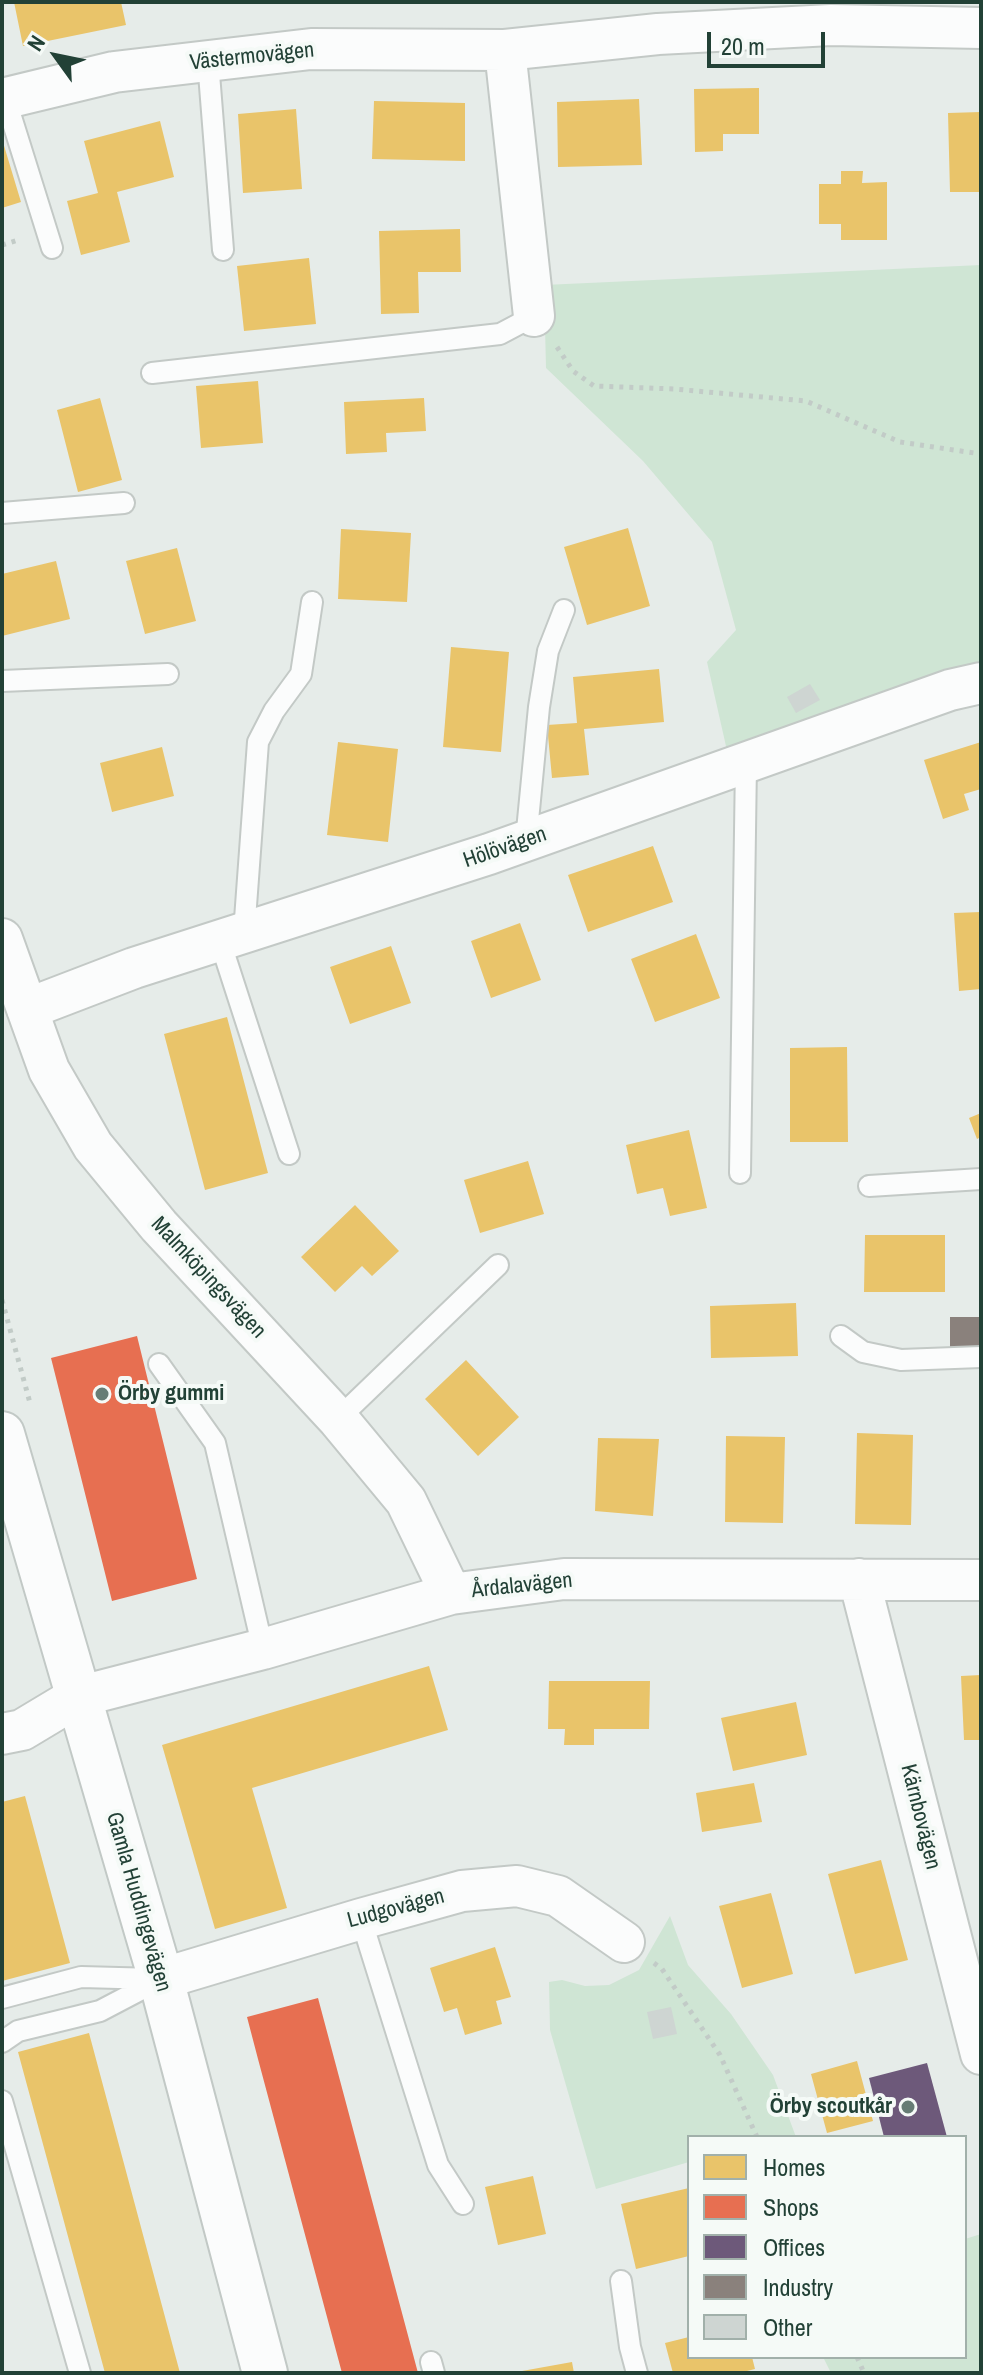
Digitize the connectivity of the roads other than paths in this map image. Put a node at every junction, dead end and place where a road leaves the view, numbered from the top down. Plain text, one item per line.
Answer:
1 (981, 28) edge
2 (505, 50) junction
3 (208, 61) junction
4 (3, 95) edge
5 (52, 248) dead end
6 (223, 250) dead end
7 (534, 316) joint
8 (152, 373) dead end
9 (124, 503) dead end
10 (2, 513) edge
11 (312, 602) dead end
12 (564, 610) dead end
13 (168, 674) dead end
14 (2, 681) edge
15 (981, 683) edge
16 (746, 763) junction
17 (526, 841) junction
18 (232, 937) junction
19 (2, 939) edge
20 (27, 1009) junction
21 (289, 1154) dead end
22 (740, 1173) dead end
23 (981, 1179) edge
24 (869, 1186) dead end
25 (498, 1265) dead end
26 (841, 1336) dead end
27 (981, 1357) edge
28 (159, 1364) dead end
29 (338, 1419) junction
30 (2, 1434) edge
31 (859, 1579) junction
32 (981, 1580) edge
33 (451, 1594) junction
34 (263, 1649) junction
35 (77, 1697) junction
36 (2, 1734) edge
37 (361, 1919) junction
38 (624, 1942) road end
39 (161, 1979) junction
40 (2, 1998) edge
41 (2, 2042) edge
42 (981, 2054) edge
43 (2, 2101) edge
44 (463, 2204) dead end
45 (621, 2281) dead end
46 (80, 2373) edge
47 (265, 2373) edge
48 (637, 2373) edge

1 - 2 street, Västermovägen
2 - 3 street, Västermovägen
2 - 7 street
3 - 4 street, Västermovägen
3 - 6 lane
4 - 5 lane
7 - 8 lane
9 - 10 lane
11 - 18 lane
12 - 17 lane
13 - 14 lane
15 - 16 street, Hölövägen
16 - 17 street, Hölövägen
16 - 22 lane
17 - 18 street, Hölövägen
18 - 20 street, Hölövägen
18 - 21 lane
19 - 20 street, Malmköpingsvägen
20 - 29 street, Malmköpingsvägen
23 - 24 lane
25 - 29 lane
26 - 27 lane
28 - 34 lane
29 - 33 street, Malmköpingsvägen
30 - 35 street, Gamla Huddingevägen
31 - 32 street, Årdalavägen
31 - 33 street, Årdalavägen
31 - 42 street, Kärnbovägen
33 - 34 street, Årdalavägen
34 - 35 street, Årdalavägen
35 - 36 street, Årdalavägen
35 - 39 street, Gamla Huddingevägen
37 - 38 street, Ludgovägen
37 - 39 street, Ludgovägen
37 - 44 lane
39 - 40 lane
39 - 41 lane
39 - 47 street, Gamla Huddingevägen
43 - 46 lane
45 - 48 lane

